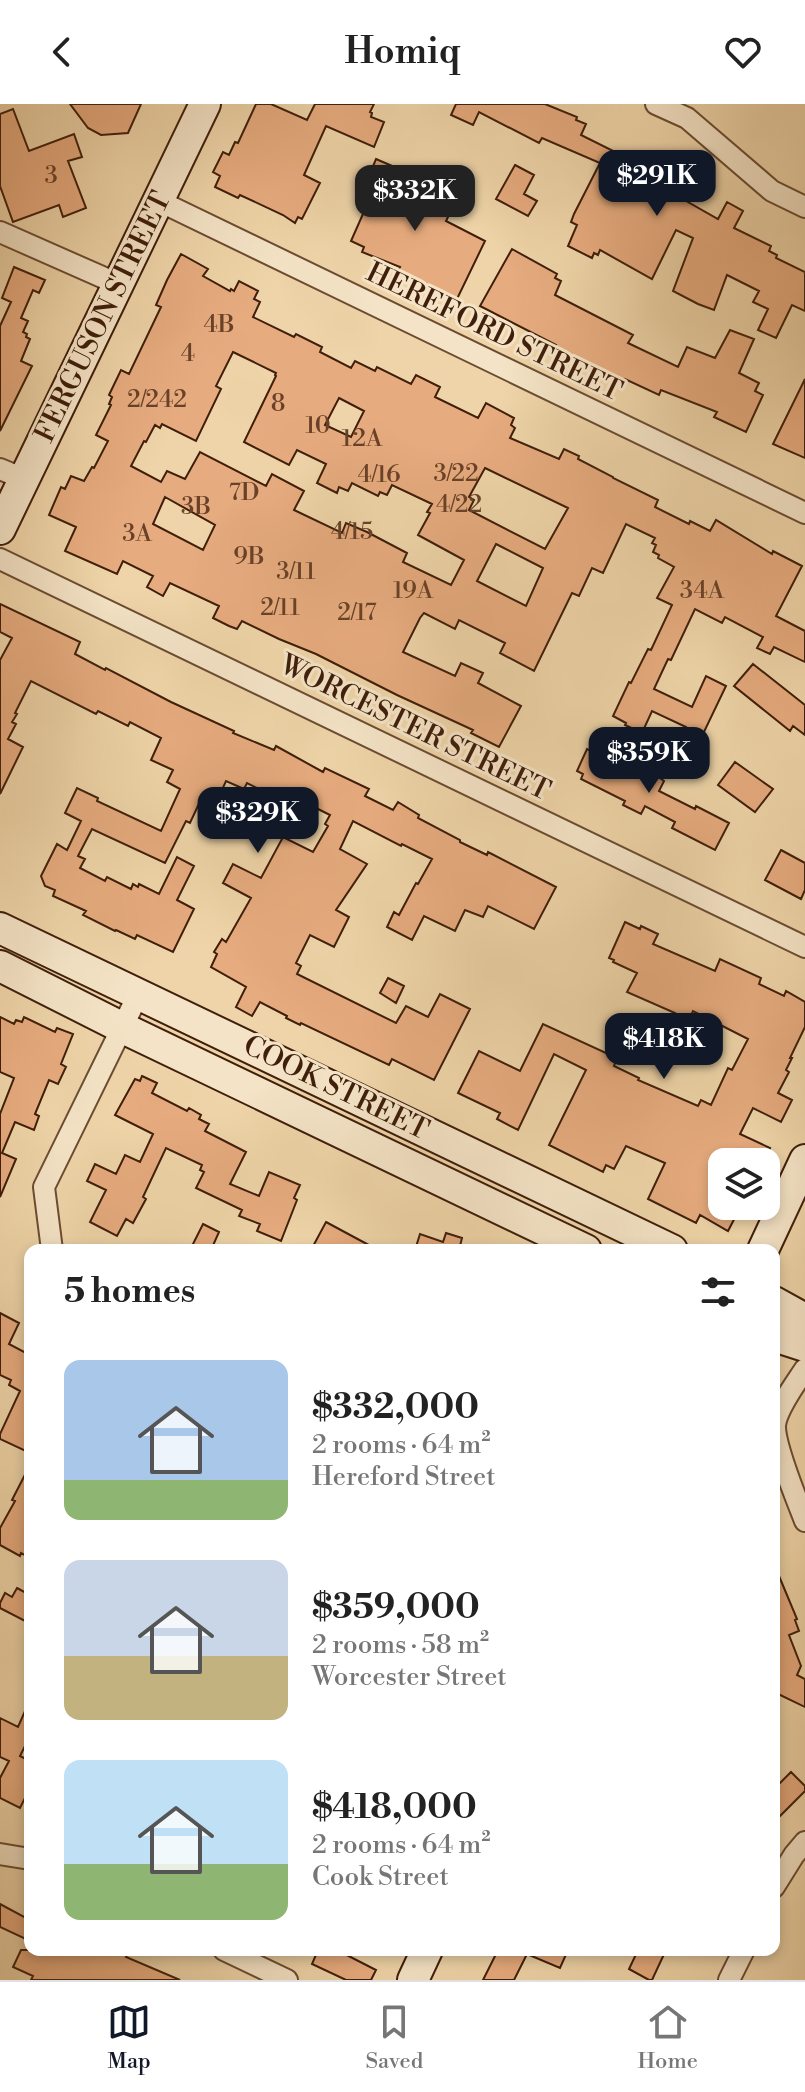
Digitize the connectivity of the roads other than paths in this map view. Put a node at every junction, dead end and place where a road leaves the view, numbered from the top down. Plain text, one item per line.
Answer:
1 (205, 104) edge
2 (656, 104) edge
3 (159, 201) junction
4 (805, 207) edge
5 (0, 232) edge
6 (118, 284) junction
7 (12, 474) edge
8 (805, 513) edge
9 (0, 529) edge
10 (0, 559) edge
11 (0, 928) edge
12 (805, 947) edge
13 (0, 966) edge
14 (139, 993) junction
15 (123, 1028) junction
16 (805, 1160) edge
17 (51, 1244) edge
18 (573, 1244) edge
19 (660, 1244) edge
20 (766, 1244) edge
21 (780, 1305) edge
22 (805, 1319) edge
23 (780, 1338) edge
24 (805, 1346) edge
25 (805, 1369) edge
26 (780, 1411) edge
27 (780, 1449) edge
28 (805, 1521) edge
29 (805, 1842) edge
30 (0, 1854) edge
31 (24, 1858) edge
32 (780, 1877) edge
33 (237, 1956) edge
34 (424, 1956) edge
35 (741, 1956) edge
36 (287, 1980) edge
37 (413, 1980) edge
38 (729, 1980) edge

1 - 3 street, FERGUSON STREET
2 - 4 street
3 - 6 street, FERGUSON STREET
3 - 8 street, HEREFORD STREET
5 - 6 street
6 - 7 street, FERGUSON STREET
7 - 9 street, FERGUSON STREET
10 - 12 street, WORCESTER STREET
11 - 14 street, COOK STREET
13 - 15 street, COOK STREET
14 - 15 street
14 - 19 street, COOK STREET
15 - 17 street
15 - 18 street, COOK STREET
16 - 20 street
21 - 22 street
23 - 24 street
25 - 26 street
27 - 28 street
29 - 32 street
30 - 31 street
33 - 36 street
34 - 37 street
35 - 38 street

